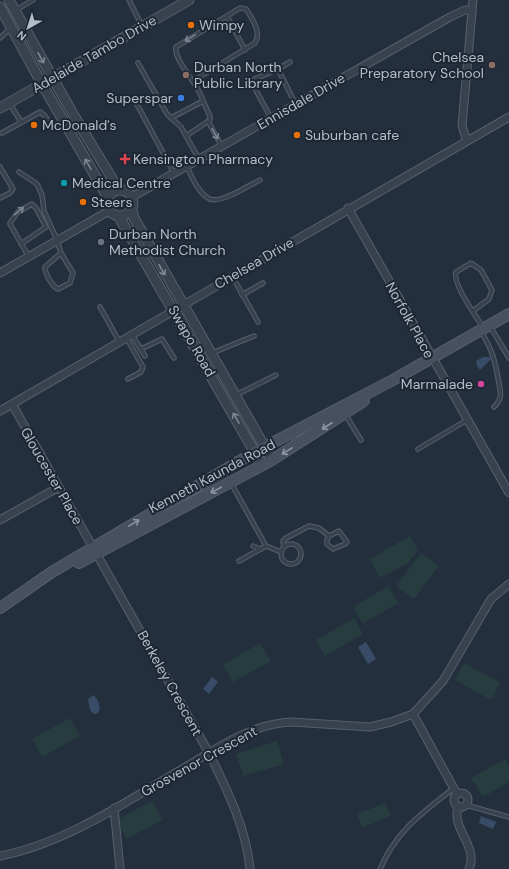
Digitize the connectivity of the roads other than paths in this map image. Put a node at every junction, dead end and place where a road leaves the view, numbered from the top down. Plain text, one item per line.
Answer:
1 (9, 0) edge
2 (33, 0) edge
3 (129, 0) edge
4 (189, 0) edge
5 (473, 0) edge
6 (0, 7) edge
7 (15, 10) junction
8 (472, 10) junction
9 (227, 16) junction
10 (142, 26) junction
11 (11, 28) junction
12 (0, 38) edge
13 (245, 50) junction
14 (290, 62) dead end
15 (138, 63) dead end
16 (278, 69) junction
17 (52, 78) junction
18 (193, 81) junction
19 (42, 84) junction
20 (134, 99) dead end
21 (203, 101) junction
22 (9, 103) junction
23 (296, 105) junction
24 (0, 108) edge
25 (509, 117) edge
26 (171, 118) junction
27 (272, 119) junction
28 (63, 121) junction
29 (208, 121) junction
30 (20, 122) junction
31 (2, 133) dead end
32 (186, 136) junction
33 (467, 141) junction
34 (222, 147) junction
35 (200, 159) junction
36 (0, 167) edge
37 (187, 167) junction
38 (19, 172) dead end
39 (175, 174) junction
40 (260, 180) dead end
41 (119, 190) junction
42 (132, 197) junction
43 (0, 198) edge
44 (108, 198) junction
45 (348, 208) junction
46 (132, 210) junction
47 (109, 211) junction
48 (119, 217) junction
49 (57, 240) junction
50 (21, 244) junction
51 (61, 253) junction
52 (29, 257) junction
53 (0, 273) edge
54 (232, 276) junction
55 (263, 283) dead end
56 (242, 295) junction
57 (100, 307) dead end
58 (178, 308) junction
59 (473, 311) junction
60 (509, 314) edge
61 (258, 322) dead end
62 (484, 328) junction
63 (129, 336) junction
64 (254, 336) dead end
65 (120, 342) junction
66 (140, 349) junction
67 (210, 354) junction
68 (145, 356) dead end
69 (174, 358) dead end
70 (432, 358) junction
71 (509, 358) edge
72 (276, 375) dead end
73 (128, 379) dead end
74 (393, 380) junction
75 (235, 396) junction
76 (12, 404) junction
77 (494, 407) dead end
78 (0, 411) edge
79 (345, 414) junction
80 (467, 420) junction
81 (361, 440) dead end
82 (265, 447) junction
83 (418, 449) dead end
84 (255, 452) junction
85 (272, 460) junction
86 (262, 466) junction
87 (231, 482) junction
88 (59, 487) junction
89 (509, 493) edge
90 (0, 520) edge
91 (329, 536) junction
92 (253, 546) dead end
93 (266, 546) junction
94 (284, 547) junction
95 (261, 549) junction
96 (95, 551) junction
97 (281, 552) junction
98 (239, 561) dead end
99 (509, 584) edge
100 (0, 608) edge
101 (414, 714) junction
102 (209, 753) junction
103 (456, 791) junction
104 (466, 805) junction
105 (458, 806) junction
106 (114, 808) junction
107 (509, 817) edge
108 (0, 856) edge
109 (120, 869) edge
110 (250, 869) edge
111 (380, 869) edge
112 (469, 869) edge

1 - 7 street
2 - 7 lane
3 - 10 lane
4 - 10 street, Adelaide Tambo Drive
5 - 8 street
6 - 11 street
7 -> 17 street
8 - 23 street, Ennisdale Drive
8 - 33 street
9 - 13 lane
9 - 13 lane
9 -> 18 lane
10 - 17 street, Adelaide Tambo Drive
11 - 12 lane
11 - 19 street
13 - 18 lane
14 - 16 lane
15 - 26 lane
16 - 23 lane
16 - 27 lane
17 - 19 street, Adelaide Tambo Drive
17 - 41 street
18 - 21 lane
19 - 22 street, Adelaide Tambo Drive
19 - 28 street
20 - 39 lane
21 - 26 lane
21 - 29 lane
22 - 24 street, Adelaide Tambo Drive
22 - 30 lane
23 - 27 street, Ennisdale Drive
25 - 33 street, Chelsea Drive
26 - 32 lane
27 - 34 street, Ennisdale Drive
28 - 30 lane
44 -> 28 street
29 - 32 lane
29 -> 34 lane
30 - 31 lane
32 - 35 lane
33 - 45 street, Chelsea Drive
34 - 35 street, Ennisdale Drive
35 - 37 street, Ennisdale Drive
36 - 43 lane
37 - 39 street, Ennisdale Drive
37 - 40 lane
38 - 49 lane
39 - 42 street, Ennisdale Drive
41 - 42 street
41 - 44 street
42 - 46 street
44 - 47 street
45 - 54 street, Chelsea Drive
45 - 70 street, Norfolk Place
46 - 48 street
46 -> 58 street, Swapo Road
47 - 48 street
47 - 49 street
48 - 58 street, Swapo Road
49 - 51 lane
49 - 52 street
50 -> 50 lane
50 - 52 lane
51 - 51 lane
52 - 53 street
54 - 56 lane
54 - 58 street, Chelsea Drive
55 - 56 lane
56 - 61 lane
57 - 65 lane
58 - 63 street, Chelsea Drive
58 - 67 street, Swapo Road
84 -> 58 street, Swapo Road
59 - 59 lane
59 - 62 lane
60 - 62 main road, Kenneth Kaunda Road
62 - 70 main road, Kenneth Kaunda Road
62 - 71 lane
62 - 77 lane
63 - 65 street, Chelsea Drive
63 - 66 lane
63 - 73 lane
64 - 67 lane
65 - 76 street, Chelsea Drive
66 - 68 lane
66 - 69 lane
67 - 75 street, Swapo Road
70 - 74 main road, Kenneth Kaunda Road
70 - 80 street, Norfolk Place
72 - 75 lane
74 - 79 main road, Kenneth Kaunda Road
74 - 82 main road, Kenneth Kaunda Road
75 - 82 street, Swapo Road
76 - 78 street, Chelsea Drive
76 - 88 street, Gloucester Place
79 - 81 lane
79 -> 85 main road, Kenneth Kaunda Road
80 - 83 lane
80 - 89 street, Norfolk Place
82 - 84 main road, Kenneth Kaunda Road
82 - 85 street, Swapo Road
84 - 86 street, Swapo Road
96 -> 84 main road, Kenneth Kaunda Road
85 - 86 main road, Kenneth Kaunda Road
86 - 87 main road, Kenneth Kaunda Road
87 - 93 lane
87 -> 96 main road, Kenneth Kaunda Road
88 - 90 street
88 - 96 street, Gloucester Place
91 - 91 lane
91 - 94 lane
92 - 95 lane
93 - 95 lane
93 - 97 lane
94 - 97 lane
94 - 97 lane
95 - 98 lane
96 - 100 main road, Kenneth Kaunda Road
96 - 102 street, Berkeley Crescent
99 - 101 street, Grosvenor Crescent
101 - 102 street, Grosvenor Crescent
101 - 103 street
102 - 106 street, Grosvenor Crescent
102 - 110 street, Berkeley Crescent
103 - 104 street
103 - 105 street
103 - 111 lane
104 - 105 street
104 - 107 lane
105 - 112 street
106 - 108 street, Grosvenor Crescent
106 - 109 street

